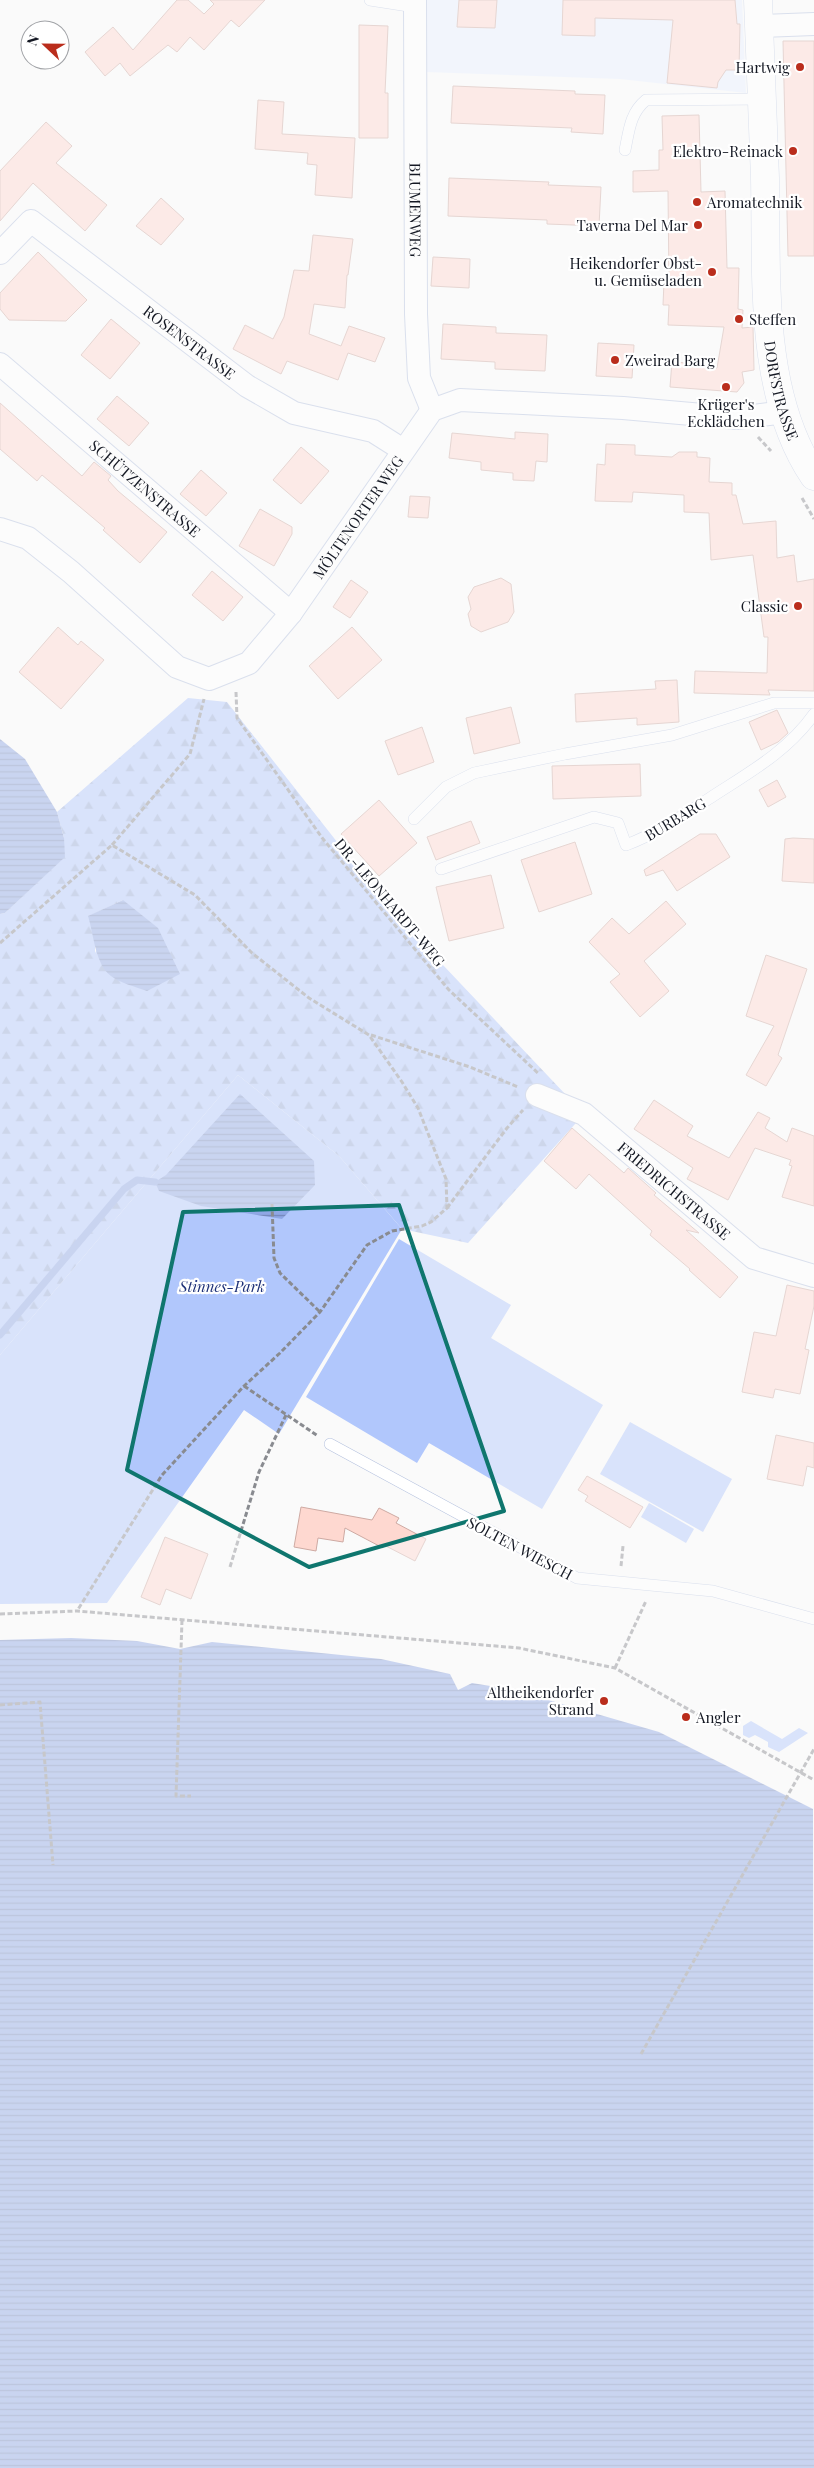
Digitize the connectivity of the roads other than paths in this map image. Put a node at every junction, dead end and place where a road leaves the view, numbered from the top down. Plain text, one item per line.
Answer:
1 (370, 0) edge
2 (415, 4) edge
3 (759, 13) edge
4 (814, 24) edge
5 (763, 99) junction
6 (625, 150) dead end
7 (0, 253) edge
8 (0, 364) edge
9 (432, 410) junction
10 (785, 412) junction
11 (403, 450) junction
12 (814, 476) edge
13 (0, 529) edge
14 (291, 613) junction
15 (814, 703) edge
16 (814, 714) edge
17 (414, 818) dead end
18 (441, 869) dead end
19 (540, 1086) road end
20 (814, 1276) edge
21 (330, 1444) road end
22 (814, 1619) edge

1 - 2 lane, BLUMENWEG
2 - 9 street, BLUMENWEG
3 - 4 street
3 - 5 street, DORFSTRASSE
5 - 6 lane
5 - 10 street, DORFSTRASSE
7 - 11 street, ROSENSTRASSE
8 - 14 street, SCHÜTZENSTRASSE
9 - 10 street
9 - 11 street, MÖLTENORTER WEG
10 - 12 street, DORFSTRASSE
11 - 14 street, MÖLTENORTER WEG
13 - 14 street, MÖLTENORTER WEG
15 - 17 lane
16 - 18 lane, BURBARG
19 - 20 street, FRIEDRICHSTRASSE
21 - 22 lane, SOLTEN WIESCH

